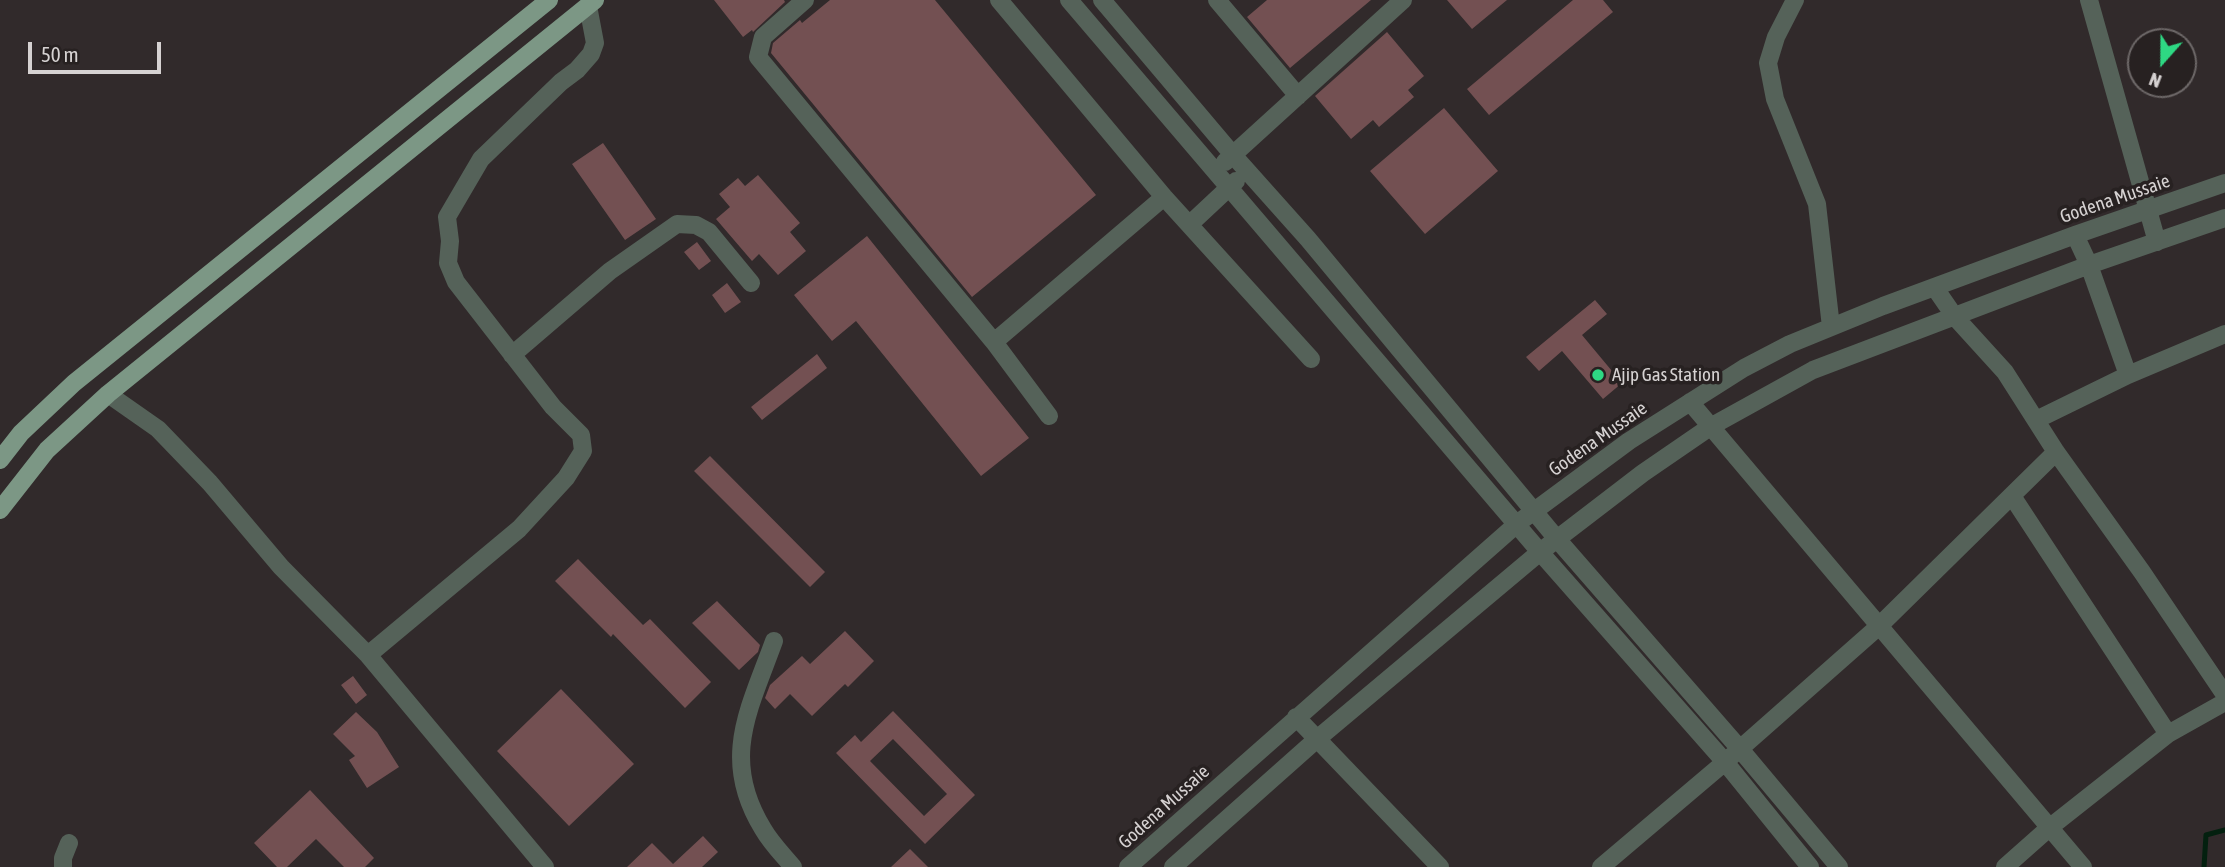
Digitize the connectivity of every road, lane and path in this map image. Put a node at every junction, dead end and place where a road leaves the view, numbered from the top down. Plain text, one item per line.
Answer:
1 (549, 0) edge
2 (805, 0) edge
3 (999, 0) edge
4 (1069, 0) edge
5 (1101, 0) edge
6 (1217, 0) edge
7 (1403, 0) edge
8 (1795, 0) edge
9 (2095, 2) edge
10 (591, 3) edge
11 (1298, 96) junction
12 (1233, 155) junction
13 (1215, 171) junction
14 (1247, 171) junction
15 (2225, 183) edge
16 (1229, 188) junction
17 (1164, 197) junction
18 (291, 207) junction
19 (2148, 209) junction
20 (2225, 218) edge
21 (1190, 224) junction
22 (308, 232) junction
23 (2075, 235) junction
24 (2157, 242) junction
25 (2089, 265) junction
26 (751, 283) dead end
27 (1936, 288) junction
28 (1955, 317) junction
29 (1831, 327) junction
30 (2225, 334) edge
31 (994, 342) junction
32 (512, 355) junction
33 (1311, 359) dead end
34 (2128, 375) junction
35 (108, 394) junction
36 (1690, 402) junction
37 (1049, 416) dead end
38 (2036, 420) junction
39 (1710, 427) junction
40 (2056, 452) junction
41 (0, 460) edge
42 (2012, 496) junction
43 (0, 510) edge
44 (1535, 510) junction
45 (1518, 523) junction
46 (1557, 540) junction
47 (1540, 552) junction
48 (1878, 627) junction
49 (774, 641) dead end
50 (368, 656) junction
51 (2225, 695) edge
52 (2225, 702) edge
53 (1296, 717) junction
54 (2168, 734) junction
55 (1317, 740) junction
56 (1740, 749) junction
57 (1725, 762) junction
58 (2049, 828) junction
59 (69, 844) dead end
60 (63, 867) edge
61 (545, 867) edge
62 (793, 867) edge
63 (1128, 867) edge
64 (1173, 867) edge
65 (1440, 867) edge
66 (1601, 867) edge
67 (1810, 867) edge
68 (1839, 867) edge
69 (2005, 867) edge
70 (2083, 867) edge

1 - 18 main road
2 - 31 street
3 - 17 street
4 - 13 street
5 - 12 street
6 - 11 street
7 - 11 street
8 - 29 street
9 - 19 street
10 - 22 main road
10 - 32 street
11 - 12 street
12 - 13 street
12 - 14 street
13 - 16 street
14 - 16 street
14 - 44 street
15 - 19 street, Godena Mussaie
16 - 21 street
16 - 45 street
17 - 21 street
17 - 31 street
18 - 22 main road
18 - 41 main road
19 - 23 street, Godena Mussaie
19 - 24 street
20 - 24 street
21 - 33 street
22 - 35 main road
23 - 25 street
23 - 27 street, Godena Mussaie
24 - 25 street
25 - 28 street
25 - 34 street
26 - 32 street
27 - 28 street
27 - 29 street, Godena Mussaie
28 - 38 street
28 - 39 street
29 - 36 street, Godena Mussaie
30 - 34 street
31 - 37 street
32 - 50 street
34 - 38 street
35 - 43 main road
35 - 50 street
36 - 39 street
36 - 44 street, Godena Mussaie
38 - 40 street
39 - 46 street
39 - 48 street
40 - 42 street
40 - 51 street
42 - 48 street
42 - 54 street
44 - 45 street, Godena Mussaie
44 - 46 street
45 - 47 street
45 - 53 street, Godena Mussaie
46 - 47 street
46 - 56 street
47 - 55 street
47 - 57 street
48 - 56 street
48 - 58 street
49 - 62 street
50 - 61 street
52 - 54 street
53 - 55 street
53 - 63 street, Godena Mussaie
54 - 58 street
55 - 64 street
55 - 65 street
56 - 57 street
56 - 68 street
57 - 66 street
57 - 67 street
58 - 69 street
58 - 70 street
59 - 60 street

